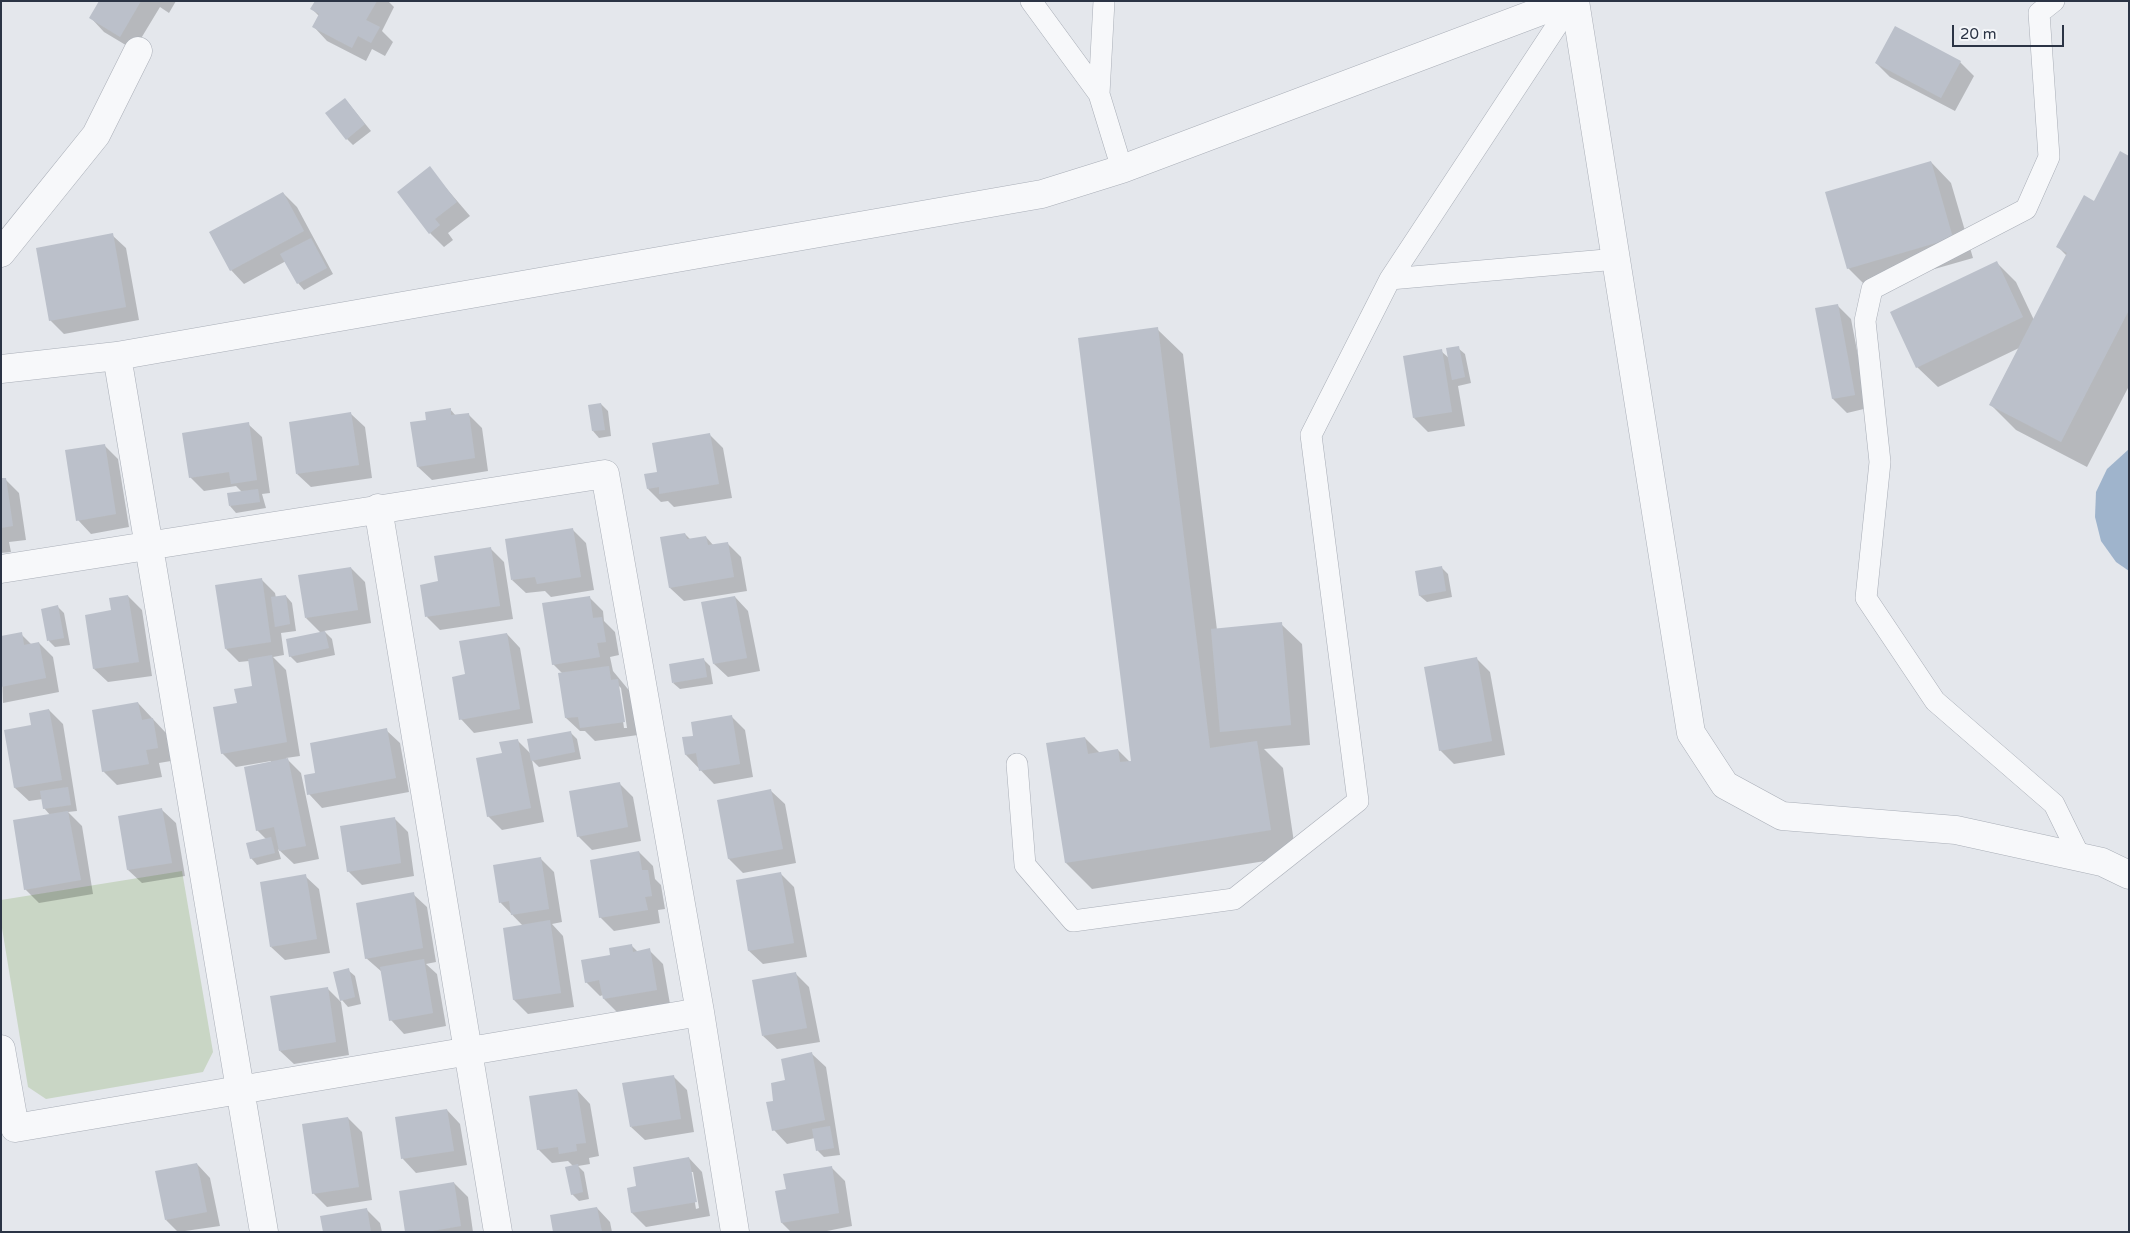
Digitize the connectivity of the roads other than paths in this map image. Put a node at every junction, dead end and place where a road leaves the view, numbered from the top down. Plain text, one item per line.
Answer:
1 (1031, 1) edge
2 (1104, 1) edge
3 (1568, 1) edge
4 (1574, 1) edge
5 (2054, 1) edge
6 (138, 51) dead end
7 (1098, 94) junction
8 (1122, 169) junction
9 (1, 253) edge
10 (1617, 259) junction
11 (1390, 278) junction
12 (117, 356) junction
13 (1, 369) edge
14 (378, 508) junction
15 (147, 544) junction
16 (1, 569) edge
17 (1016, 764) dead end
18 (2080, 857) junction
19 (2129, 875) edge
20 (700, 1012) junction
21 (1, 1049) edge
22 (468, 1050) junction
23 (239, 1089) junction
24 (264, 1232) edge
25 (498, 1232) edge
26 (734, 1232) edge

1 - 7 lane
2 - 7 lane
3 - 8 street
4 - 10 street
4 - 11 lane
5 - 18 lane
6 - 9 street
7 - 8 lane
8 - 12 street
10 - 11 lane
10 - 18 street
11 - 17 lane
12 - 13 street
12 - 15 street
14 - 15 street
14 - 20 street
14 - 22 street
15 - 16 street
15 - 23 street
18 - 19 street
20 - 22 street
20 - 26 street
21 - 23 street
22 - 23 street
22 - 25 street
23 - 24 street

